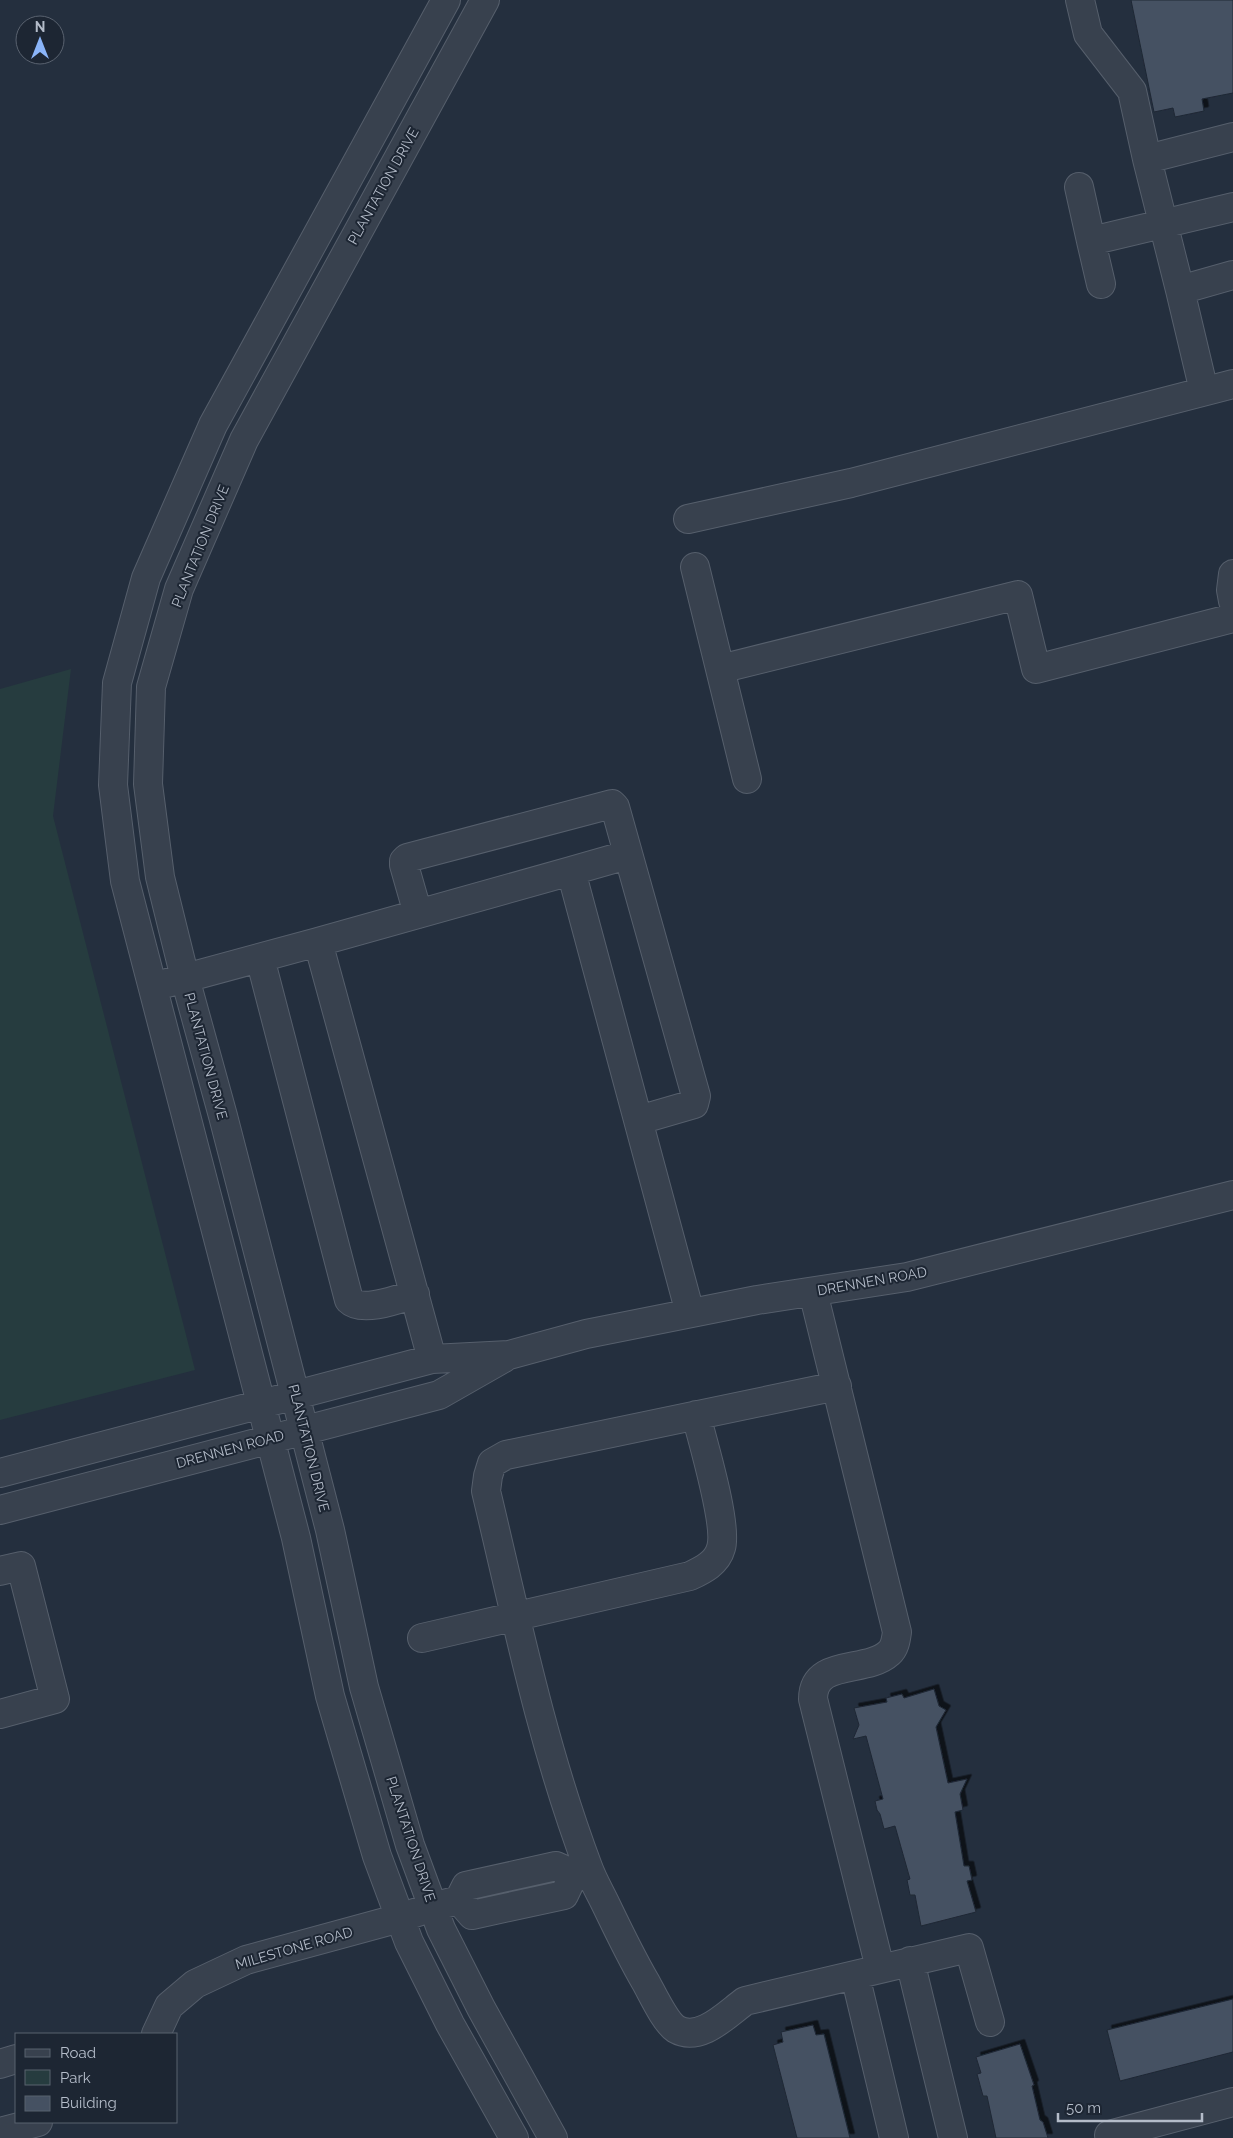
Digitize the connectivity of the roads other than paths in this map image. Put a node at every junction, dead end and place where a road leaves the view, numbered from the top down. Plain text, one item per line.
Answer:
1 (446, 0) edge
2 (485, 0) edge
3 (1080, 0) edge
4 (1233, 137) edge
5 (1147, 158) junction
6 (1079, 187) dead end
7 (1233, 206) edge
8 (1162, 223) junction
9 (1091, 241) junction
10 (1233, 275) edge
11 (1101, 284) dead end
12 (1180, 290) junction
13 (1233, 384) edge
14 (1204, 391) junction
15 (688, 520) dead end
16 (695, 566) dead end
17 (1233, 574) edge
18 (1233, 601) edge
19 (1233, 618) edge
20 (124, 658) junction
21 (158, 663) junction
22 (720, 669) junction
23 (747, 779) dead end
24 (628, 855) junction
25 (571, 872) junction
26 (418, 914) junction
27 (318, 942) junction
28 (260, 958) junction
29 (185, 978) junction
30 (154, 986) junction
31 (639, 1120) junction
32 (1233, 1195) edge
33 (813, 1292) junction
34 (414, 1294) junction
35 (690, 1314) junction
36 (509, 1355) junction
37 (432, 1359) junction
38 (837, 1386) junction
39 (295, 1396) junction
40 (262, 1404) junction
41 (696, 1415) junction
42 (304, 1430) junction
43 (270, 1439) junction
44 (0, 1473) edge
45 (0, 1510) edge
46 (0, 1571) edge
47 (516, 1616) junction
48 (422, 1638) dead end
49 (0, 1714) edge
50 (581, 1871) junction
51 (514, 1875) junction
52 (459, 1900) junction
53 (522, 1904) junction
54 (432, 1906) junction
55 (400, 1918) junction
56 (910, 1961) junction
57 (868, 1971) junction
58 (990, 2022) dead end
59 (156, 2033) edge
60 (15, 2059) edge
61 (0, 2064) edge
62 (1233, 2102) edge
63 (35, 2123) edge
64 (3, 2133) edge
65 (1109, 2135) dead end
66 (514, 2138) edge
67 (553, 2138) edge
68 (894, 2138) edge
69 (952, 2138) edge

1 - 20 street
2 - 21 street, PLANTATION DRIVE
3 - 5 street
4 - 5 street
5 - 8 street
6 - 9 street
7 - 8 street
8 - 9 street
8 - 12 street
9 - 11 street
10 - 12 street
12 - 14 street
13 - 14 street
14 - 15 street
16 - 22 street
17 - 18 street
19 - 22 street
20 - 21 street
20 - 30 street
21 - 29 street, PLANTATION DRIVE
22 - 23 street
24 - 25 street
24 - 26 street
24 - 31 street
25 - 26 street
25 - 31 street
26 - 27 street
27 - 28 street
27 - 34 street
28 - 29 street
28 - 34 street
29 - 30 street
29 - 39 street, PLANTATION DRIVE
30 - 40 street
31 - 35 street
32 - 33 street, DRENNEN ROAD
33 - 35 street, DRENNEN ROAD
33 - 38 street
34 - 37 street
35 - 36 street, DRENNEN ROAD
36 - 37 street, DRENNEN ROAD
36 - 42 street, DRENNEN ROAD
37 - 39 street, DRENNEN ROAD
38 - 41 street
38 - 57 street
39 - 40 street, DRENNEN ROAD
39 - 42 street, PLANTATION DRIVE
40 - 43 street
40 - 44 street, DRENNEN ROAD
41 - 47 street
41 - 47 street
42 - 43 street, DRENNEN ROAD
42 - 54 street, PLANTATION DRIVE
43 - 45 street, DRENNEN ROAD
43 - 55 street
46 - 49 street
47 - 48 street
47 - 50 street
50 - 51 street
50 - 53 street
50 - 57 street
51 - 52 street
51 - 53 street
52 - 53 street
52 - 54 street, MILESTONE ROAD
54 - 55 street, MILESTONE ROAD
54 - 67 street, PLANTATION DRIVE
55 - 59 street, MILESTONE ROAD
55 - 66 street
56 - 57 street
56 - 58 street
56 - 69 street
57 - 68 street
60 - 61 street
62 - 65 street
63 - 64 street

